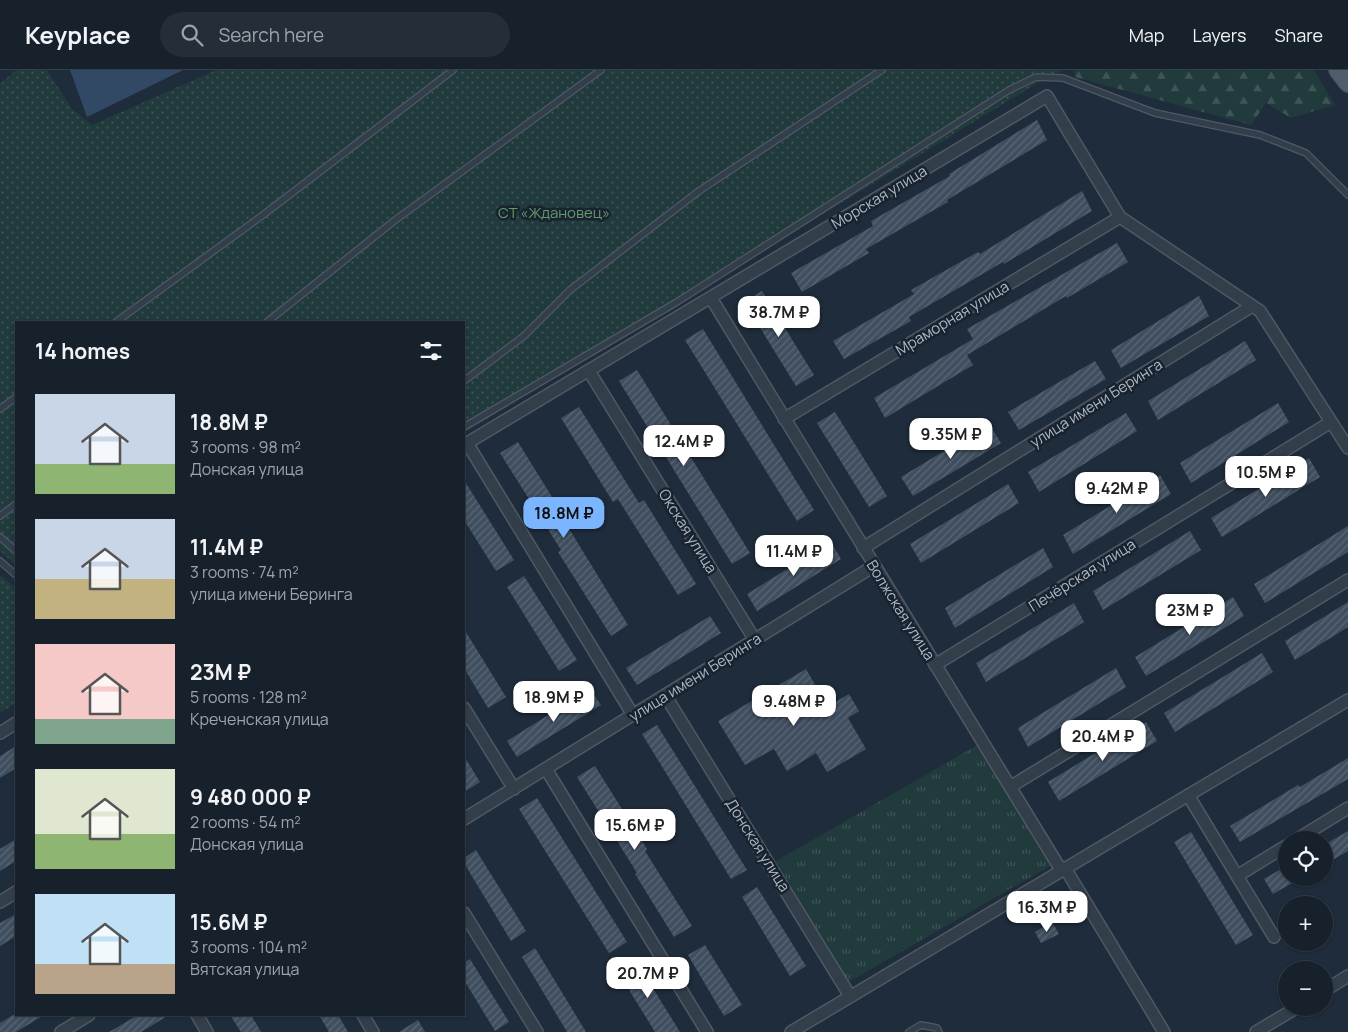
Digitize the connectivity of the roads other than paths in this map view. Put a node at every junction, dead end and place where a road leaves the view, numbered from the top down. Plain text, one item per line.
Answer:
1 (453, 70) edge
2 (601, 70) edge
3 (882, 70) edge
4 (1338, 70) edge
5 (1348, 83) edge
6 (1348, 195) edge
7 (1120, 217) junction
8 (711, 298) junction
9 (1252, 306) junction
10 (117, 321) edge
11 (268, 321) edge
12 (589, 371) junction
13 (465, 380) edge
14 (15, 398) edge
15 (0, 409) edge
16 (784, 418) junction
17 (1331, 422) junction
18 (465, 426) edge
19 (465, 444) edge
20 (1348, 448) edge
21 (15, 505) edge
22 (0, 516) edge
23 (0, 537) edge
24 (863, 548) junction
25 (15, 550) edge
26 (0, 561) edge
27 (874, 566) junction
28 (15, 574) edge
29 (1348, 580) edge
30 (755, 640) junction
31 (935, 665) junction
32 (666, 695) junction
33 (1348, 700) edge
34 (465, 710) edge
35 (633, 715) junction
36 (15, 724) edge
37 (0, 733) edge
38 (546, 769) junction
39 (1010, 787) junction
40 (514, 789) junction
41 (1188, 795) junction
42 (1348, 808) edge
43 (465, 818) edge
44 (1311, 831) edge
45 (1278, 851) edge
46 (1063, 869) junction
47 (1237, 876) junction
48 (15, 893) edge
49 (0, 902) edge
50 (465, 915) edge
51 (1274, 937) dead end
52 (1348, 976) edge
53 (1333, 985) edge
54 (850, 996) junction
55 (87, 1016) edge
56 (198, 1016) edge
57 (364, 1016) edge
58 (1283, 1016) edge
59 (61, 1032) edge
60 (207, 1032) edge
61 (373, 1032) edge
62 (536, 1032) edge
63 (706, 1032) edge
64 (791, 1032) edge
65 (909, 1032) edge
66 (939, 1032) edge
67 (1164, 1032) edge
68 (1256, 1032) edge

1 - 10 lane
2 - 11 lane
3 - 13 lane
4 - 5 main road
6 - 18 lane
7 - 8 street, Морская улица
7 - 9 street
7 - 16 street, Мраморная улица
8 - 12 street, Морская улица
8 - 16 street, Волжская улица
9 - 17 street
9 - 24 street, улица имени Беринга
12 - 19 street, Морская улица
12 - 30 street, Окская улица
14 - 15 lane
16 - 24 street, Волжская улица
17 - 20 street
17 - 31 street, Печёрская улица
19 - 35 street
21 - 22 lane
23 - 25 lane
24 - 27 street, Волжская улица
26 - 28 lane
27 - 30 street, улица имени Беринга
27 - 31 street, Волжская улица
29 - 39 street
30 - 32 street, улица имени Беринга
31 - 39 street, Волжская улица
32 - 35 street, улица имени Беринга
32 - 54 street, Донская улица
33 - 41 street
34 - 40 street
35 - 38 street, улица имени Беринга
36 - 37 street
38 - 40 street, улица имени Беринга
38 - 63 street
39 - 46 street, Волжская улица
40 - 43 street, улица имени Беринга
41 - 46 street
41 - 47 street
42 - 44 street
45 - 47 street
46 - 54 street
46 - 67 street, Волжская улица
47 - 51 street
48 - 49 street
50 - 62 street
52 - 53 street
54 - 64 street
55 - 59 street
56 - 60 street
57 - 61 street
58 - 68 street
65 - 66 lane

